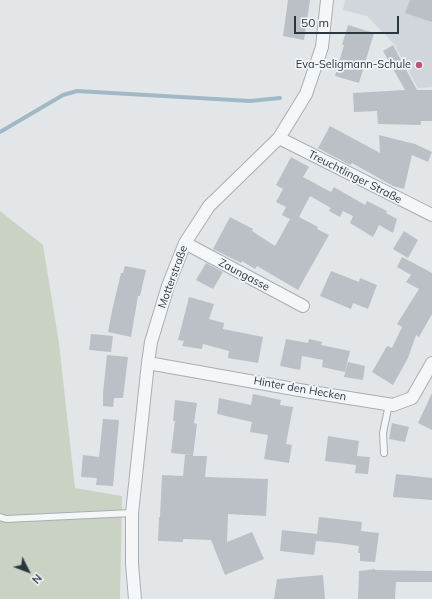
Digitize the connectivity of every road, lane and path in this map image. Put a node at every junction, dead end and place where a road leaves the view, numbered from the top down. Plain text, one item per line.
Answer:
1 (327, 0) edge
2 (279, 138) junction
3 (432, 216) edge
4 (185, 243) junction
5 (303, 306) dead end
6 (148, 363) junction
7 (432, 363) edge
8 (389, 404) junction
9 (384, 453) dead end
10 (132, 513) junction
11 (0, 517) edge
12 (135, 599) edge

1 - 2 street, Motterstraße
2 - 3 street, Treuchtlinger Straße
2 - 4 street, Motterstraße
4 - 5 street, Zaungasse
4 - 6 street, Motterstraße
6 - 8 street, Hinter den Hecken
6 - 10 street, Motterstraße
7 - 8 street, Hinter den Hecken
8 - 9 lane
10 - 11 lane
10 - 12 street, Motterstraße

